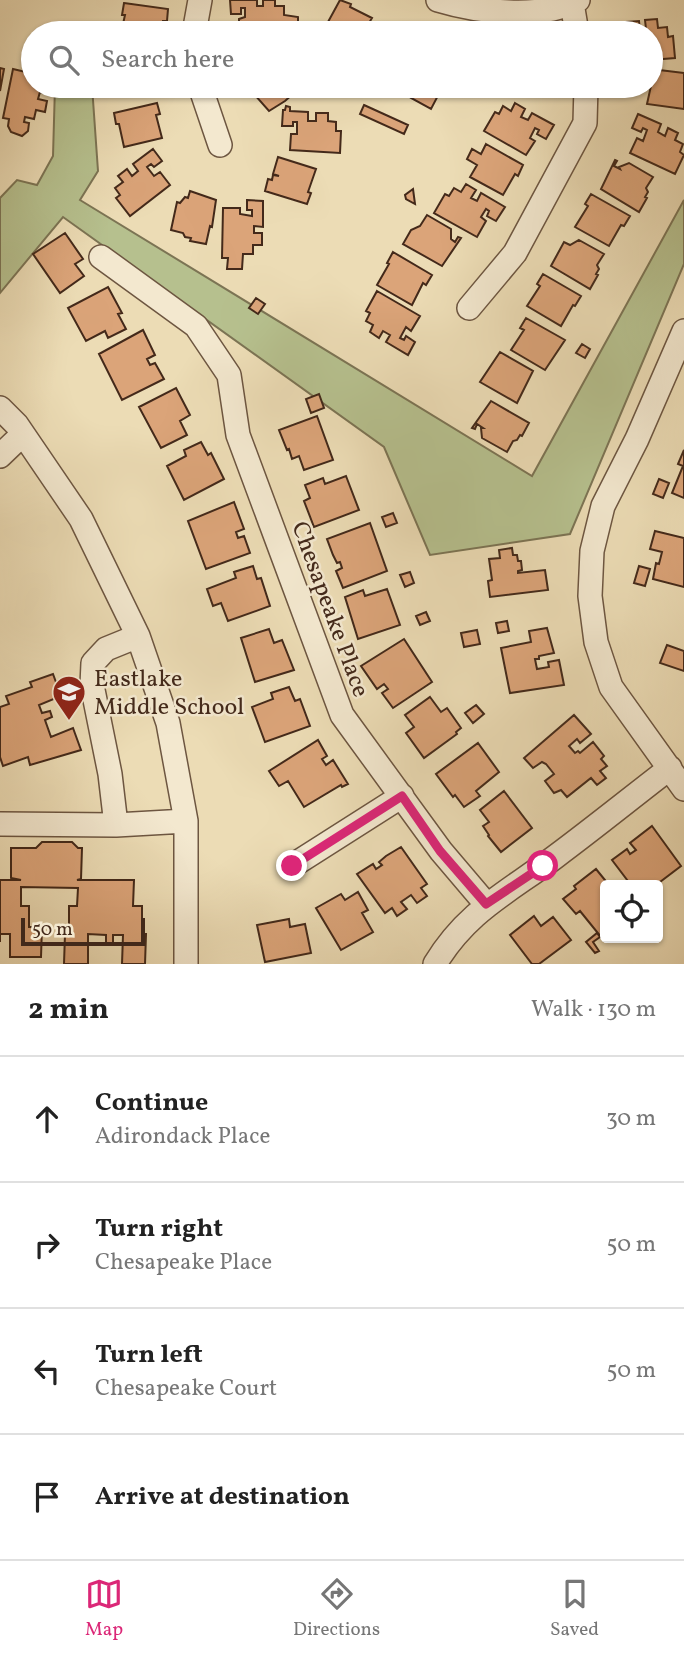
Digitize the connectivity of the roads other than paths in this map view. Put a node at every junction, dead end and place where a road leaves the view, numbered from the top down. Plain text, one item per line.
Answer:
1 (200, 0) edge
2 (438, 0) edge
3 (575, 2) edge
4 (196, 21) edge
5 (576, 21) edge
6 (204, 98) edge
7 (586, 98) edge
8 (220, 145) dead end
9 (101, 257) dead end
10 (469, 308) dead end
11 (684, 331) edge
12 (0, 408) edge
13 (23, 434) junction
14 (0, 456) edge
15 (138, 636) junction
16 (670, 768) junction
17 (684, 789) edge
18 (402, 796) junction
19 (186, 821) junction
20 (0, 824) edge
21 (116, 825) junction
22 (292, 866) dead end
23 (486, 904) junction
24 (186, 964) edge
25 (435, 964) edge

1 - 4 street
2 - 3 street
3 - 5 street
6 - 8 street
7 - 10 street
9 - 18 street, Chesapeake Place
11 - 16 street
12 - 13 street
13 - 14 street
13 - 15 street
15 - 19 street
15 - 21 street
16 - 17 street
16 - 23 street
18 - 22 street
18 - 23 street, Chesapeake Place
19 - 21 street
19 - 24 street
20 - 21 street
23 - 25 street

